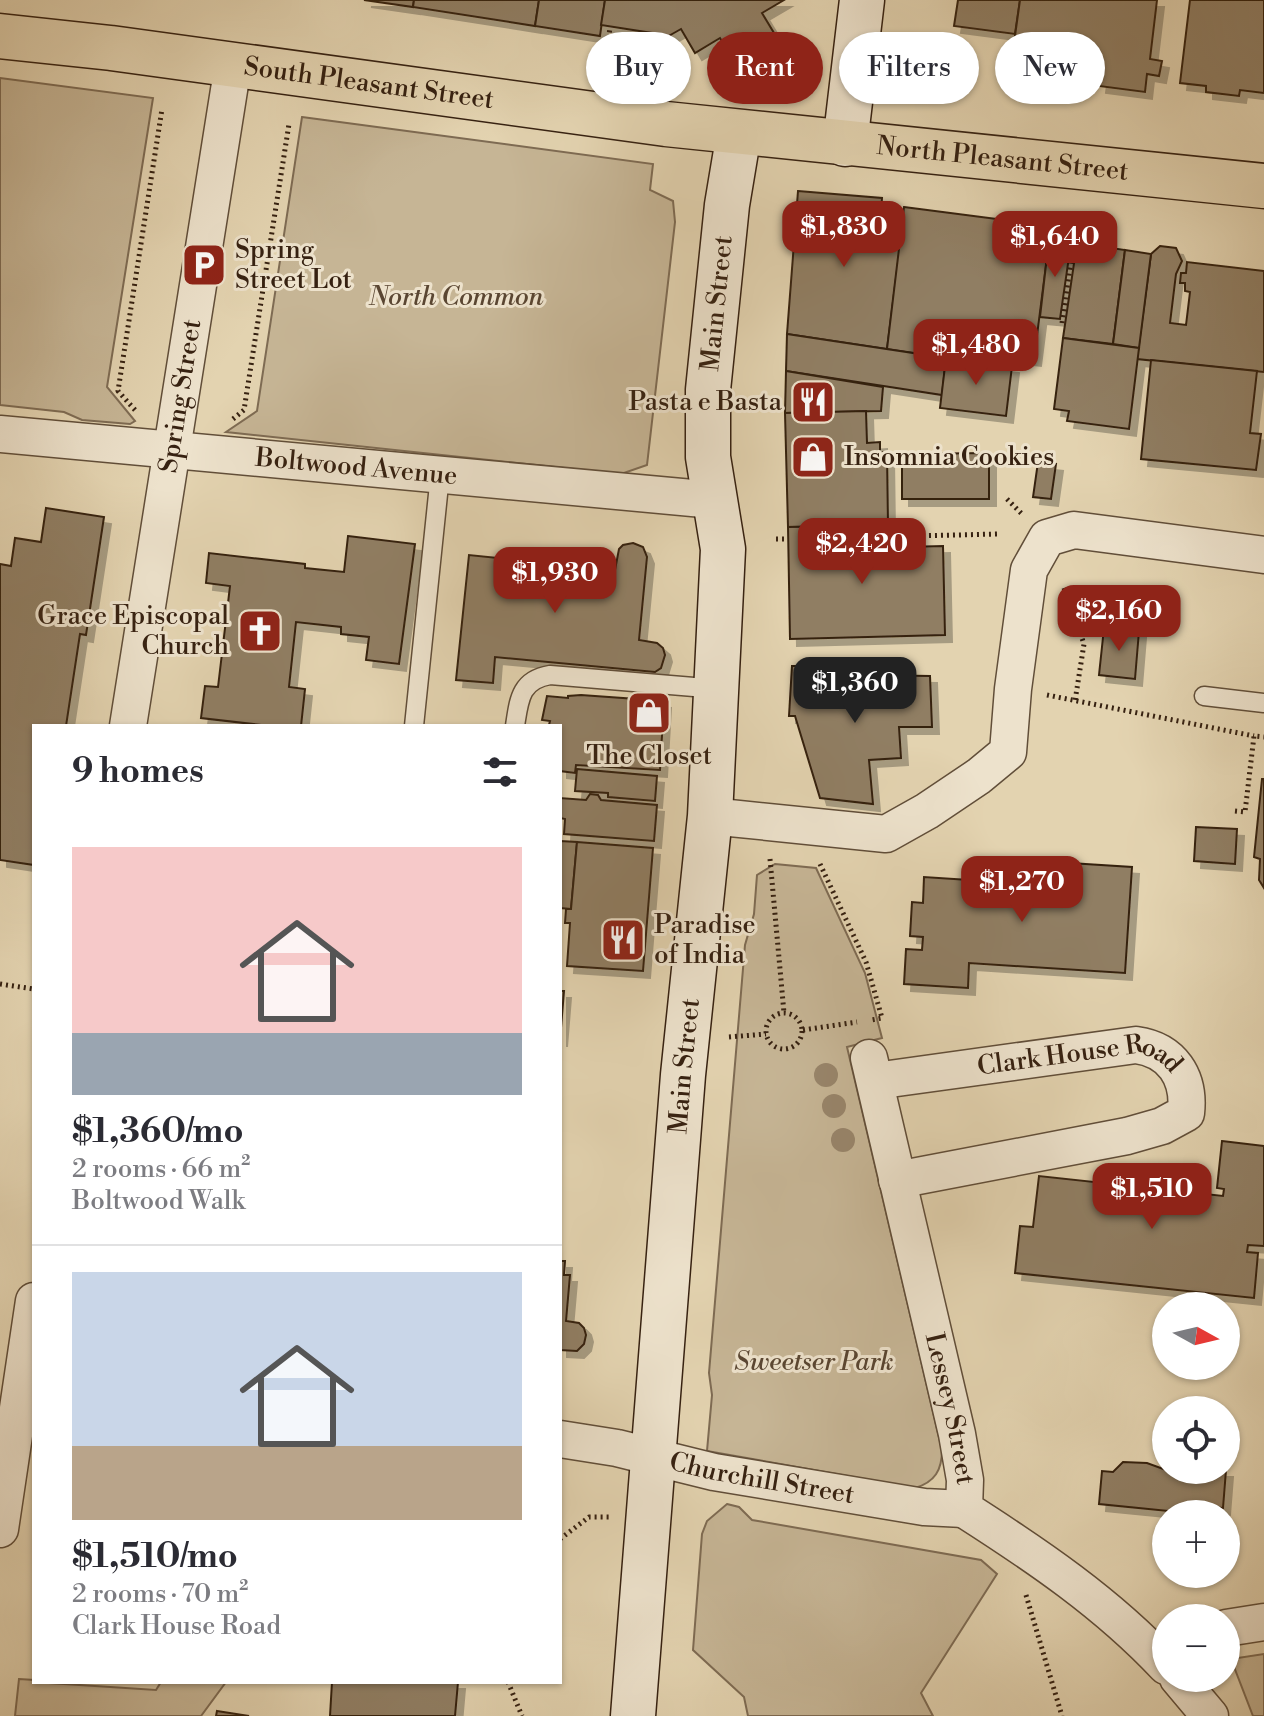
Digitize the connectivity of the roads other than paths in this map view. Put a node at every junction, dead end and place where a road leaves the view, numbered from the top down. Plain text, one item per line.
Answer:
1 (862, 0) edge
2 (0, 36) edge
3 (233, 65) junction
4 (739, 133) junction
5 (845, 144) junction
6 (1264, 186) edge
7 (0, 434) edge
8 (172, 452) junction
9 (440, 475) junction
10 (714, 500) junction
11 (1264, 555) edge
12 (718, 689) junction
13 (1204, 696) dead end
14 (1264, 703) edge
15 (128, 724) edge
16 (414, 724) edge
17 (515, 724) edge
18 (710, 816) junction
19 (872, 1069) joint
20 (897, 1180) junction
21 (32, 1309) edge
22 (20, 1357) edge
23 (562, 1439) edge
24 (654, 1457) junction
25 (964, 1509) junction
26 (0, 1529) edge
27 (1264, 1622) edge
28 (1240, 1626) edge
29 (1152, 1644) edge
30 (1190, 1692) edge
31 (633, 1716) edge
32 (1210, 1716) edge

1 - 5 main road
2 - 3 main road, South Pleasant Street
3 - 4 main road, South Pleasant Street
3 - 8 street, Spring Street
4 - 5 main road, North Pleasant Street
4 - 10 main road, Main Street
5 - 6 main road, North Pleasant Street
7 - 8 street, Boltwood Avenue
8 - 9 street, Boltwood Avenue
8 - 15 street, Spring Street
9 - 10 street, Boltwood Avenue
9 - 16 lane
10 - 12 main road, Main Street
11 - 18 street
12 - 17 lane
12 - 18 main road, Main Street
13 - 14 lane
18 - 24 main road, Main Street
19 - 20 street, Lessey Street
19 - 20 street, Clark House Road
20 - 25 street, Lessey Street
21 - 22 street
22 - 26 street
23 - 24 street, Churchill Street
24 - 25 street, Churchill Street
24 - 31 main road, Main Street
25 - 29 street, Lessey Street
27 - 28 street
30 - 32 street

